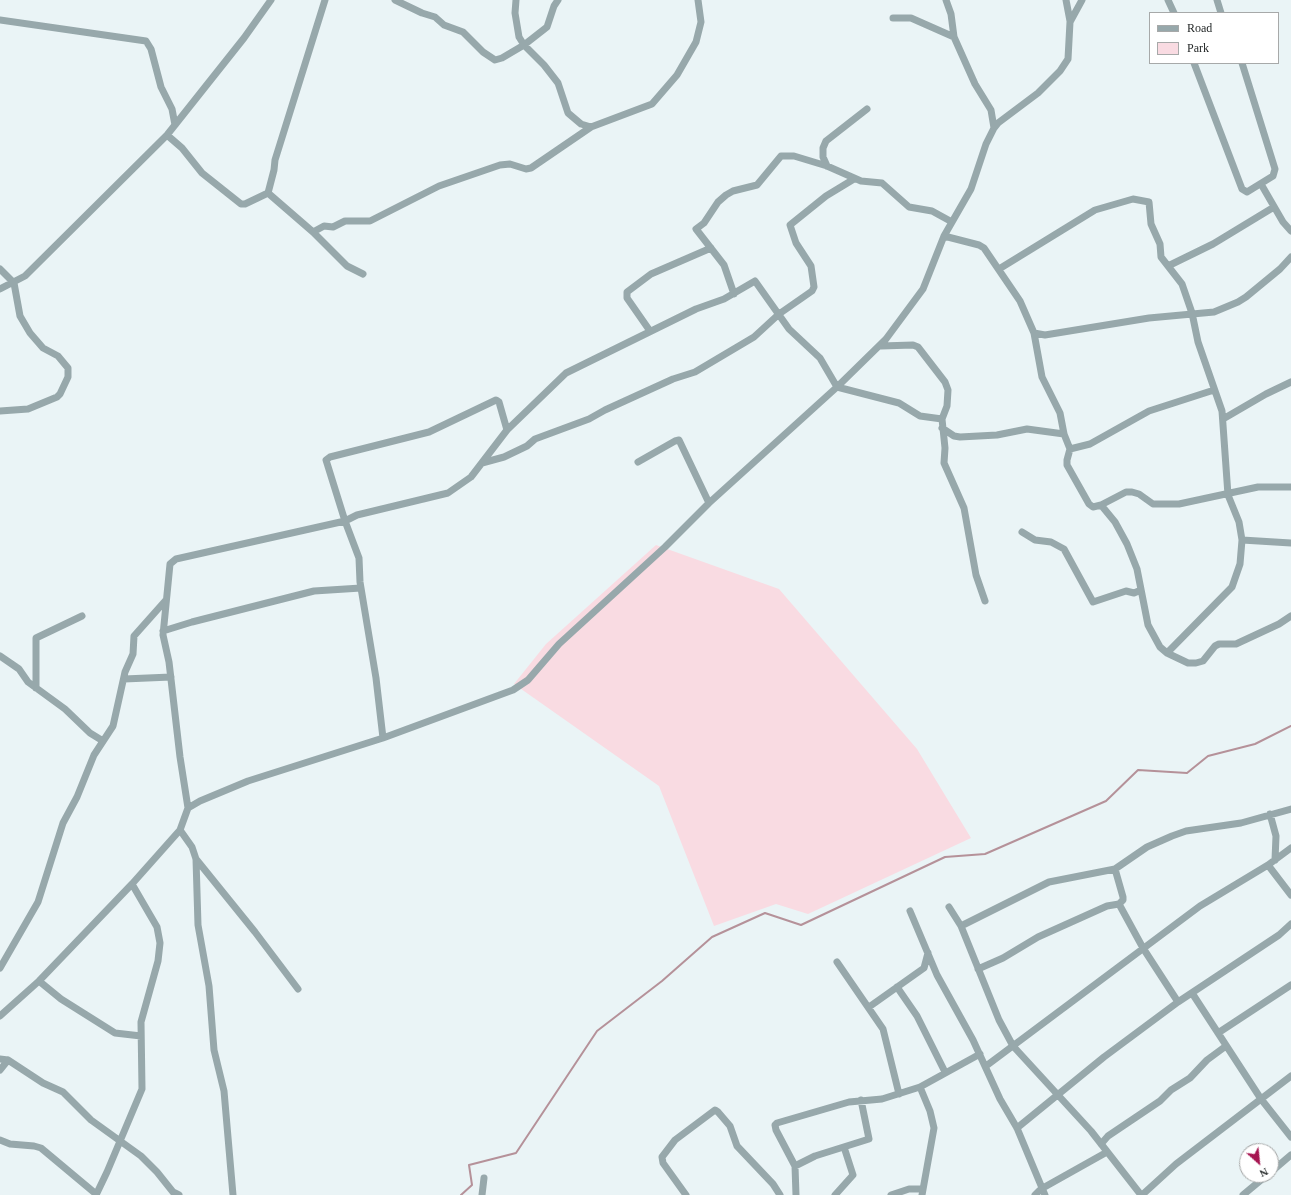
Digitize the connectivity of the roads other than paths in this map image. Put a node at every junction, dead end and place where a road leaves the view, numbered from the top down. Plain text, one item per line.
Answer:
1 (271, 0) edge
2 (325, 0) edge
3 (395, 0) edge
4 (516, 0) edge
5 (558, 0) edge
6 (698, 0) edge
7 (946, 0) edge
8 (1066, 0) edge
9 (1082, 0) edge
10 (1168, 0) edge
11 (1218, 0) edge
12 (1174, 12) edge
13 (1221, 12) edge
14 (893, 18) dead end
15 (0, 20) edge
16 (1070, 22) junction
17 (954, 37) junction
18 (524, 45) junction
19 (1194, 64) edge
20 (1242, 64) edge
21 (867, 109) dead end
22 (175, 125) junction
23 (591, 127) junction
24 (994, 128) junction
25 (167, 135) junction
26 (827, 166) junction
27 (854, 179) junction
28 (1261, 184) junction
29 (268, 193) junction
30 (1274, 206) junction
31 (952, 222) junction
32 (1291, 231) edge
33 (314, 232) junction
34 (944, 236) junction
35 (711, 248) junction
36 (1291, 257) edge
37 (1168, 266) junction
38 (0, 269) edge
39 (999, 269) junction
40 (363, 274) dead end
41 (14, 283) junction
42 (0, 289) edge
43 (734, 294) junction
44 (1192, 313) junction
45 (779, 314) junction
46 (650, 331) junction
47 (1034, 333) junction
48 (881, 346) junction
49 (1291, 382) edge
50 (837, 387) junction
51 (1214, 390) junction
52 (0, 411) edge
53 (942, 419) junction
54 (1223, 419) junction
55 (942, 428) junction
56 (507, 430) junction
57 (1064, 434) junction
58 (1070, 449) junction
59 (638, 462) dead end
60 (482, 463) junction
61 (1291, 487) edge
62 (1228, 494) junction
63 (709, 503) junction
64 (1101, 505) junction
65 (345, 521) junction
66 (1022, 532) dead end
67 (1242, 540) junction
68 (1291, 543) edge
69 (361, 588) junction
70 (1142, 590) junction
71 (166, 600) junction
72 (985, 600) dead end
73 (82, 616) dead end
74 (1291, 616) edge
75 (163, 631) junction
76 (1167, 653) junction
77 (0, 656) edge
78 (171, 677) junction
79 (124, 679) junction
80 (36, 688) junction
81 (383, 738) junction
82 (103, 741) junction
83 (188, 808) junction
84 (1291, 809) edge
85 (1270, 814) junction
86 (180, 830) junction
87 (1291, 848) edge
88 (196, 859) junction
89 (1275, 860) junction
90 (1268, 865) junction
91 (1115, 869) junction
92 (132, 884) junction
93 (1291, 895) edge
94 (1119, 904) junction
95 (949, 907) dead end
96 (910, 911) dead end
97 (1291, 924) edge
98 (961, 926) junction
99 (1142, 948) junction
100 (928, 951) junction
101 (838, 962) dead end
102 (0, 968) edge
103 (978, 969) junction
104 (39, 981) junction
105 (1291, 985) edge
106 (897, 987) junction
107 (298, 989) dead end
108 (1192, 993) junction
109 (1178, 1002) junction
110 (869, 1007) junction
111 (0, 1016) edge
112 (1218, 1033) junction
113 (141, 1036) junction
114 (1013, 1046) junction
115 (1226, 1046) junction
116 (980, 1054) junction
117 (0, 1059) edge
118 (8, 1060) junction
119 (986, 1066) junction
120 (0, 1070) edge
121 (945, 1072) junction
122 (1291, 1076) edge
123 (920, 1087) junction
124 (899, 1094) junction
125 (1058, 1094) junction
126 (1260, 1099) junction
127 (861, 1100) junction
128 (1016, 1128) junction
129 (1291, 1137) edge
130 (0, 1140) edge
131 (120, 1143) junction
132 (1101, 1144) junction
133 (844, 1147) junction
134 (1106, 1152) junction
135 (1291, 1155) edge
136 (1279, 1165) edge
137 (795, 1166) junction
138 (484, 1178) dead end
139 (1257, 1183) edge
140 (922, 1192) edge
141 (1043, 1192) edge
142 (96, 1195) edge
143 (179, 1195) edge
144 (233, 1195) edge
145 (482, 1195) edge
146 (686, 1195) edge
147 (780, 1195) edge
148 (796, 1195) edge
149 (835, 1195) edge
150 (891, 1195) edge
151 (1035, 1195) edge
152 (1141, 1195) edge
153 (1243, 1195) edge

1 - 22 street
2 - 29 street
3 - 18 street
4 - 18 street
5 - 18 street
6 - 23 street
7 - 17 street
8 - 16 street
9 - 16 street
10 - 12 street
11 - 13 street
14 - 17 street
15 - 22 street
16 - 24 street
17 - 24 street
18 - 23 street
19 - 28 street
20 - 28 street
21 - 26 street
22 - 25 street
23 - 33 street
24 - 31 street
25 - 29 street
25 - 41 street
26 - 27 street
26 - 35 street
27 - 31 street
27 - 45 street
28 - 30 street
29 - 33 street
30 - 32 street
30 - 37 street
31 - 34 street
33 - 40 street
34 - 39 street
34 - 48 street
35 - 43 street
35 - 46 street
36 - 44 street
37 - 39 street
37 - 44 street
38 - 41 street
39 - 47 street
41 - 42 street
41 - 52 street
43 - 45 street
43 - 46 street
44 - 47 street
44 - 51 street
45 - 50 street
45 - 60 street
46 - 56 street
47 - 57 street
48 - 50 street
48 - 53 street
49 - 54 street
50 - 53 street
50 - 63 street
51 - 54 street
51 - 58 street
53 - 55 street
54 - 62 street
55 - 57 street
55 - 72 street
56 - 60 street
56 - 65 street
57 - 58 street
58 - 64 street
59 - 63 street
60 - 65 street
61 - 62 street
62 - 64 street
62 - 67 street
63 - 81 street
64 - 70 street
65 - 69 street
65 - 71 street
66 - 70 street
67 - 68 street
67 - 76 street
69 - 75 street
69 - 81 street
70 - 76 street
71 - 75 street
71 - 79 street
73 - 80 street
74 - 76 street
75 - 78 street
77 - 80 street
78 - 79 street
78 - 83 street
79 - 82 street
80 - 82 street
81 - 83 street
82 - 102 street
83 - 86 street
84 - 85 street
85 - 89 street
85 - 91 street
86 - 88 street
86 - 92 street
87 - 89 street
88 - 107 street
88 - 144 street
89 - 90 street
90 - 93 street
90 - 99 street
91 - 94 street
91 - 98 street
92 - 104 street
92 - 113 street
94 - 99 street
94 - 103 street
95 - 98 street
96 - 100 street
97 - 108 street
98 - 103 street
99 - 109 street
99 - 114 street
100 - 106 street
100 - 116 street
101 - 110 street
103 - 114 street
104 - 111 street
104 - 113 street
105 - 112 street
106 - 110 street
106 - 121 street
108 - 109 street
108 - 112 street
109 - 125 street
110 - 124 street
112 - 115 street
113 - 131 street
114 - 119 street
114 - 125 street
115 - 126 street
115 - 132 street
116 - 119 street
116 - 121 street
117 - 118 street
118 - 120 street
118 - 131 street
119 - 128 street
121 - 123 street
122 - 126 street
123 - 124 street
123 - 140 street
124 - 127 street
125 - 128 street
125 - 132 street
126 - 129 street
126 - 152 street
127 - 133 street
127 - 137 street
128 - 141 street
130 - 142 street
131 - 142 street
131 - 143 street
132 - 134 street
133 - 137 street
133 - 149 street
134 - 141 street
134 - 152 street
135 - 136 street
137 - 148 street
138 - 145 street
139 - 153 street
140 - 150 street
141 - 151 street
146 - 147 street

